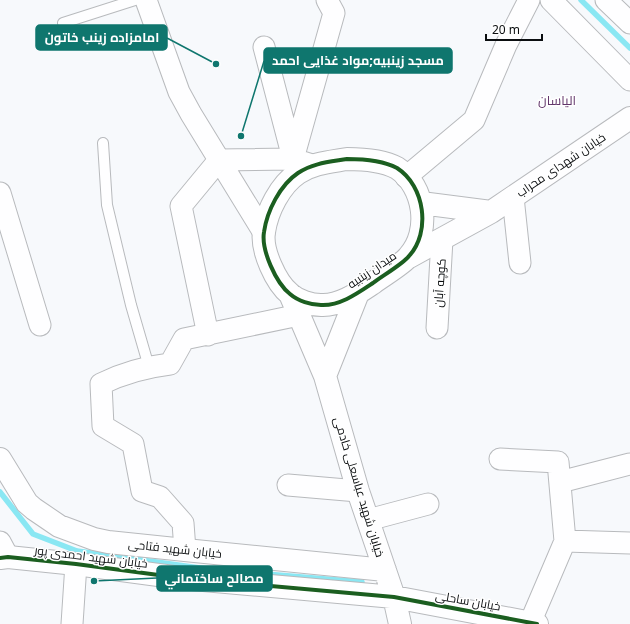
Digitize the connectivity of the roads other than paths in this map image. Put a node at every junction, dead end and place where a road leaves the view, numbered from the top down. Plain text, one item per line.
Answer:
1 (135, 0) edge
2 (146, 0) edge
3 (327, 0) edge
4 (529, 0) edge
5 (550, 0) edge
6 (606, 0) edge
7 (63, 23) dead end
8 (630, 23) edge
9 (264, 47) dead end
10 (630, 80) edge
11 (630, 118) edge
12 (103, 143) dead end
13 (219, 160) junction
14 (303, 162) junction
15 (406, 177) junction
16 (0, 193) edge
17 (513, 197) junction
18 (421, 202) junction
19 (491, 212) junction
20 (264, 233) junction
21 (442, 239) junction
22 (409, 257) junction
23 (520, 263) dead end
24 (358, 293) junction
25 (290, 294) junction
26 (299, 315) junction
27 (40, 325) dead end
28 (437, 328) dead end
29 (208, 335) junction
30 (150, 367) junction
31 (325, 376) junction
32 (0, 459) edge
33 (500, 459) dead end
34 (630, 464) edge
35 (560, 482) junction
36 (288, 485) dead end
37 (358, 491) junction
38 (428, 504) dead end
39 (368, 520) junction
40 (565, 541) junction
41 (630, 543) edge
42 (3, 552) edge
43 (76, 564) junction
44 (183, 564) junction
45 (385, 570) junction
46 (394, 597) junction
47 (534, 623) edge
48 (72, 624) edge
49 (400, 624) edge

1 - 7 lane
2 - 13 street
3 - 14 street
4 - 15 street
5 - 10 street
6 - 8 street
9 - 14 street
11 - 17 street, خیابان شهدای محراب
12 - 30 lane
13 - 14 street
13 - 20 street
13 - 29 street
14 - 15 street, میدان زینبیه
14 - 20 street, میدان زینبیه
15 - 18 street, میدان زینبیه
16 - 27 street
17 - 19 street, خیابان شهدای محراب
17 - 23 street
18 - 19 street
18 - 22 street, میدان زینبیه
19 - 21 street, خیابان شهدای محراب
20 - 25 street, میدان زینبیه
21 - 22 street, خیابان شهدای محراب
21 - 28 street, کوچه آبان
22 - 24 street, میدان زینبیه
24 - 25 street, میدان زینبیه
24 - 31 street
25 - 26 street, خیابان شهید عباسعلی خادمی
26 - 29 street
26 - 31 street, خیابان شهید عباسعلی خادمی
29 - 30 street
30 - 44 street
31 - 37 street, خیابان شهید عباسعلی خادمی
32 - 44 street, خیابان شهید فتاحی
33 - 35 street
34 - 35 street
35 - 40 street
36 - 37 street
37 - 39 street, خیابان شهید عباسعلی خادمی
38 - 39 street
39 - 45 street, خیابان شهید عباسعلی خادمی
40 - 41 street
40 - 47 street
42 - 43 street, خیابان شهید احمدی پور
43 - 44 street, خیابان شهید احمدی پور
43 - 48 street
44 - 45 street, خیابان شهید فتاحی
44 - 46 street, خیابان شهید احمدی پور
45 - 46 street, خیابان شهید عباسعلی خادمی
46 - 47 street, خیابان ساحلی
46 - 49 street, خیابان شهید عباسعلی خادمی

